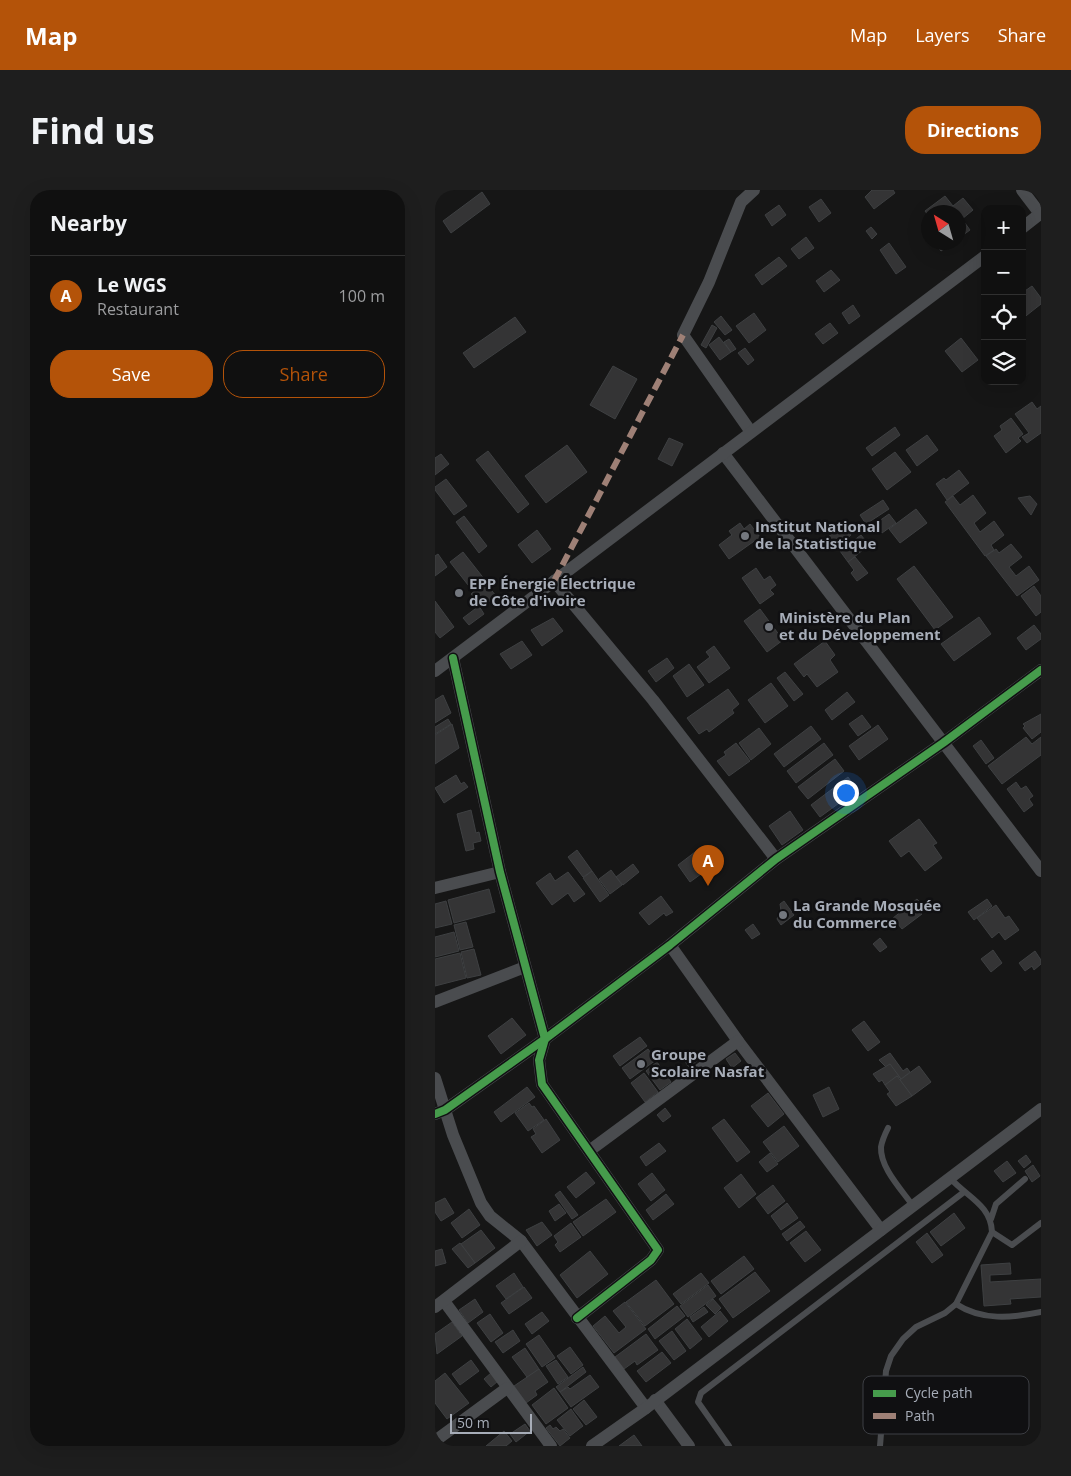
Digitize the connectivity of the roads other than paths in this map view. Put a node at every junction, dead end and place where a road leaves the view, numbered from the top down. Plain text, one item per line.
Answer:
1 (754, 190) edge
2 (1022, 190) edge
3 (1041, 214) edge
4 (1026, 225) edge
5 (981, 259) edge
6 (751, 432) junction
7 (723, 453) junction
8 (554, 581) junction
9 (453, 658) junction
10 (1041, 670) edge
11 (435, 671) edge
12 (943, 743) junction
13 (776, 860) junction
14 (1041, 871) edge
15 (500, 872) junction
16 (435, 888) edge
17 (670, 945) junction
18 (525, 967) junction
19 (435, 1002) edge
20 (545, 1039) junction
21 (738, 1041) junction
22 (435, 1078) edge
23 (1041, 1109) edge
24 (440, 1112) edge
25 (888, 1128) dead end
26 (589, 1151) junction
27 (950, 1178) junction
28 (1025, 1179) dead end
29 (964, 1192) junction
30 (913, 1206) junction
31 (991, 1219) junction
32 (1041, 1223) edge
33 (881, 1230) junction
34 (992, 1232) junction
35 (521, 1242) junction
36 (439, 1304) edge
37 (957, 1304) junction
38 (1041, 1312) edge
39 (577, 1318) junction
40 (886, 1376) edge
41 (507, 1388) junction
42 (651, 1404) junction
43 (435, 1441) edge
44 (551, 1446) edge
45 (593, 1446) edge
46 (689, 1446) edge
47 (729, 1446) edge

1 - 6 street
2 - 3 street
3 - 4 street
5 - 6 street
6 - 7 street
7 - 8 street
7 - 12 street
8 - 9 street
8 - 13 street
9 - 11 street
9 - 15 street
10 - 12 street
12 - 13 street
12 - 14 street
13 - 17 street
15 - 16 street
15 - 18 street
17 - 20 street
17 - 21 street
18 - 19 street
18 - 20 street
20 - 24 street
20 - 26 street
21 - 26 street
21 - 33 street
22 - 24 street
23 - 27 street
24 - 35 street
25 - 30 lane
26 - 39 street
27 - 29 lane
27 - 30 street
28 - 31 lane
29 - 31 lane
29 - 47 lane
30 - 33 street
31 - 34 lane
32 - 34 lane
33 - 42 street
34 - 37 lane
35 - 36 street
35 - 39 street
36 - 41 street
37 - 38 lane
37 - 40 lane
39 - 42 street
41 - 43 street
41 - 44 street
42 - 45 street
42 - 46 street

